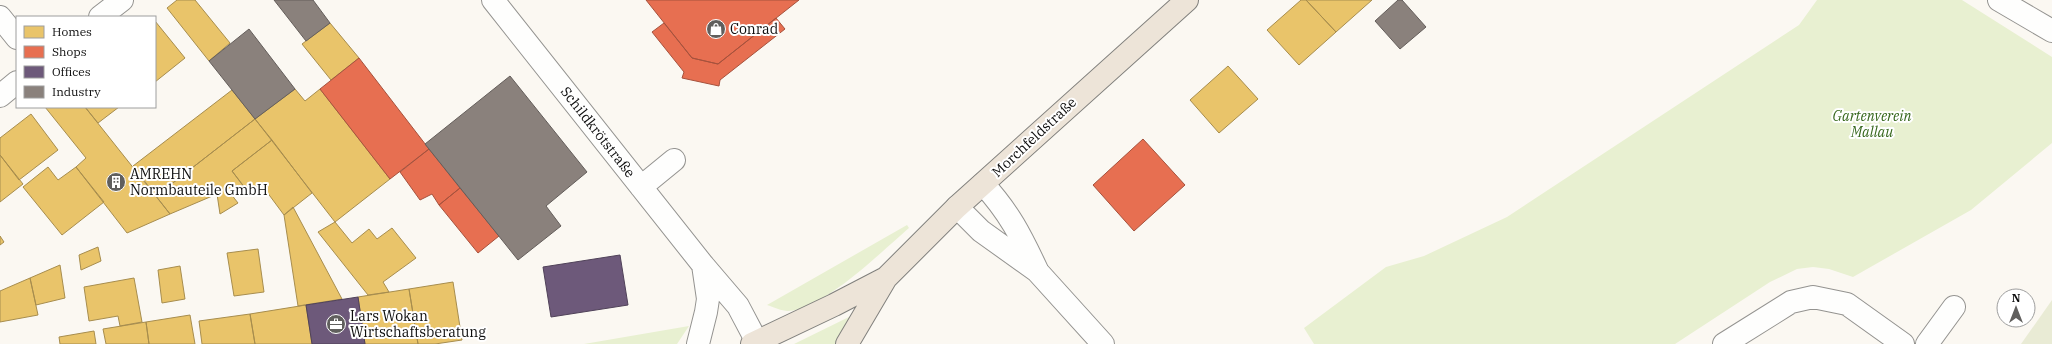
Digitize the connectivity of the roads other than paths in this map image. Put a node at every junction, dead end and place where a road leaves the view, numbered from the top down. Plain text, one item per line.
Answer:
1 (122, 0) edge
2 (493, 0) edge
3 (1999, 0) edge
4 (1179, 2) edge
5 (101, 16) edge
6 (0, 17) edge
7 (2052, 31) edge
8 (16, 37) edge
9 (16, 83) edge
10 (0, 96) edge
11 (674, 160) dead end
12 (983, 184) junction
13 (641, 187) junction
14 (957, 208) junction
15 (703, 265) junction
16 (1037, 271) junction
17 (886, 278) junction
18 (1954, 306) dead end
19 (756, 343) edge
20 (698, 344) edge
21 (847, 344) edge
22 (1102, 344) edge
23 (1724, 344) edge
24 (1903, 344) edge
25 (1927, 344) edge

1 - 5 street
2 - 13 street, Schildkrötstraße
3 - 7 street
4 - 12 main road, Morchfeldstraße
6 - 8 street
9 - 10 street
11 - 13 street
12 - 14 main road, Morchfeldstraße
12 - 16 street
13 - 15 street, Schildkrötstraße
14 - 16 street
14 - 17 main road, Morchfeldstraße
15 - 19 street, Schildkrötstraße
15 - 20 street
16 - 22 street
17 - 19 main road, Morchfeldstraße
17 - 21 main road, Morchfeldstraße
18 - 25 street
23 - 24 street

